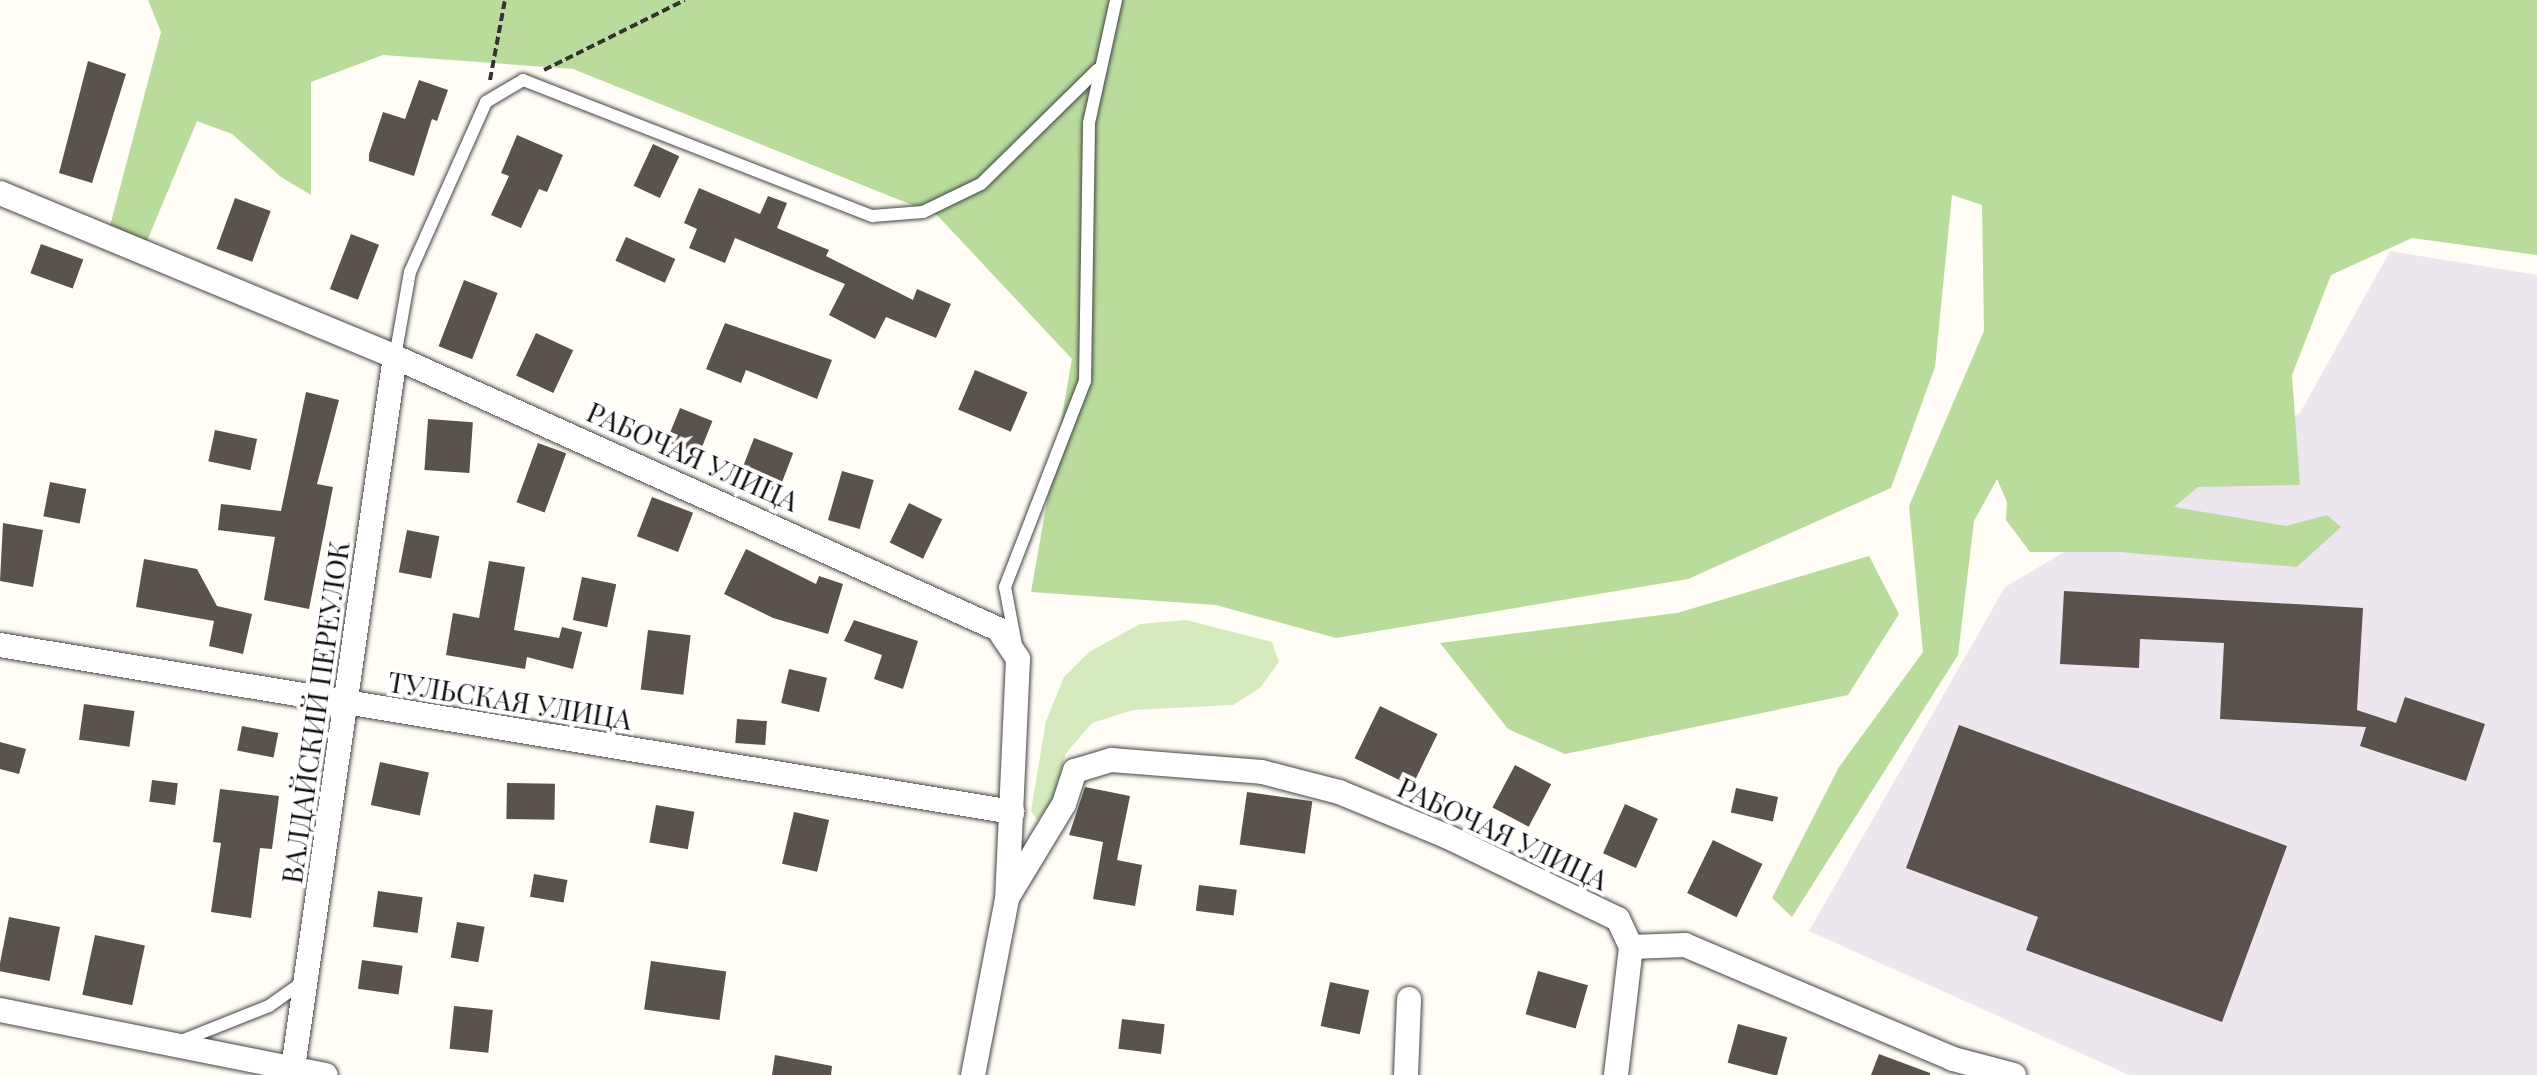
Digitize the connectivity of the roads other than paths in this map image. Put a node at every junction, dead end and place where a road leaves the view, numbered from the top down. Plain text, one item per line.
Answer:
1 (1116, 0) edge
2 (1097, 70) junction
3 (0, 193) edge
4 (395, 357) junction
5 (0, 645) edge
6 (1018, 659) junction
7 (348, 704) junction
8 (1012, 812) junction
9 (1007, 899) junction
10 (1631, 947) junction
11 (306, 979) junction
12 (1409, 999) dead end
13 (0, 1010) edge
14 (169, 1044) junction
15 (292, 1072) edge
16 (326, 1075) edge
17 (973, 1075) edge
18 (1406, 1075) edge
19 (1616, 1075) edge
20 (2014, 1075) edge

1 - 2 lane
2 - 4 lane
2 - 6 lane
3 - 4 street, РАБОЧАЯ УЛИЦА
4 - 6 street, РАБОЧАЯ УЛИЦА
4 - 7 street, ВАЛДАЙСКИЙ ПЕРЕУЛОК
5 - 7 street, ТУЛЬСКАЯ УЛИЦА
6 - 8 street
7 - 8 street, ТУЛЬСКАЯ УЛИЦА
7 - 11 street, ВАЛДАЙСКИЙ ПЕРЕУЛОК
8 - 9 street
9 - 10 street, РАБОЧАЯ УЛИЦА
9 - 17 street
10 - 19 street
10 - 20 street
11 - 14 lane
11 - 15 street, ВАЛДАЙСКИЙ ПЕРЕУЛОК
12 - 18 street
13 - 14 street
14 - 15 street
15 - 16 street

